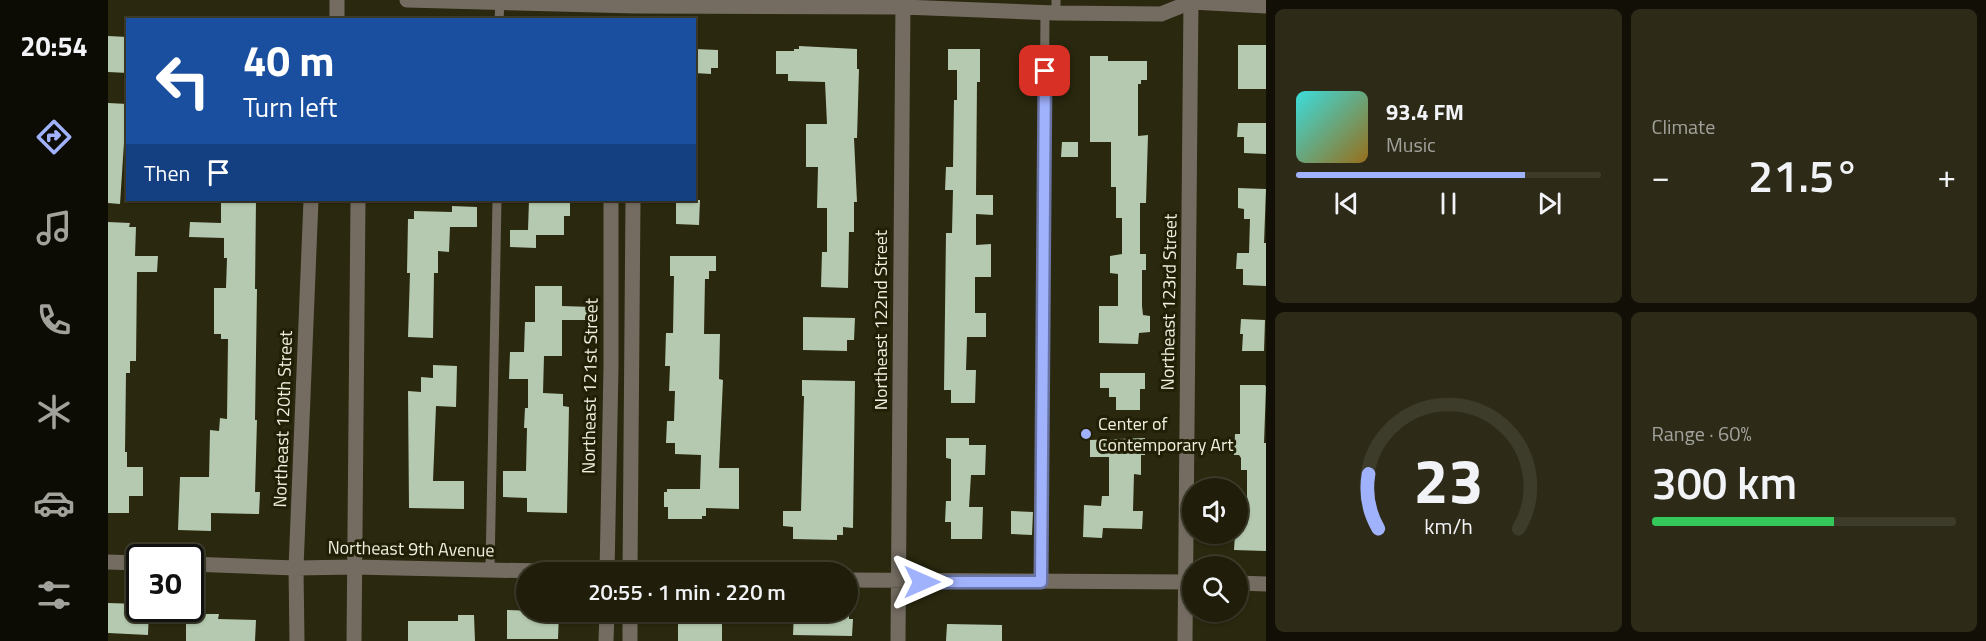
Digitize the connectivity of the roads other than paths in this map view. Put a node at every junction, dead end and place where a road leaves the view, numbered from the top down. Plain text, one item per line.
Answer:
1 (337, 0) edge
2 (407, 0) edge
3 (1190, 1) edge
4 (500, 2) junction
5 (903, 3) edge
6 (1266, 6) edge
7 (612, 8) edge
8 (1052, 8) edge
9 (636, 9) edge
10 (336, 18) edge
11 (499, 18) edge
12 (311, 201) edge
13 (358, 201) edge
14 (497, 201) edge
15 (611, 201) edge
16 (633, 201) edge
17 (1189, 556) edge
18 (108, 562) edge
19 (607, 562) edge
20 (631, 562) edge
21 (126, 563) edge
22 (204, 565) edge
23 (354, 567) junction
24 (296, 568) junction
25 (490, 570) junction
26 (516, 571) edge
27 (858, 580) edge
28 (898, 582) junction
29 (1041, 582) junction
30 (1182, 582) edge
31 (1248, 583) edge
32 (1266, 584) edge
33 (607, 622) edge
34 (630, 622) edge
35 (1186, 622) edge
36 (297, 641) edge
37 (354, 641) edge
38 (606, 641) edge
39 (630, 641) edge
40 (898, 641) edge
41 (1185, 641) edge

1 - 10 street
2 - 4 street
3 - 6 street
3 - 8 street
3 - 17 street, Northeast 123rd Street
4 - 7 street
4 - 11 lane
5 - 8 street
5 - 9 street
5 - 28 street, Northeast 122nd Street
7 - 9 street
8 - 29 lane
12 - 24 street, Northeast 120th Street
13 - 23 street
14 - 25 lane
15 - 19 street, Northeast 121st Street
16 - 20 street
18 - 21 street
22 - 24 street, Northeast 9th Avenue
23 - 24 street, Northeast 9th Avenue
23 - 25 street, Northeast 9th Avenue
23 - 37 street
24 - 36 street, Northeast 120th Street
25 - 26 street, Northeast 9th Avenue
27 - 28 street
28 - 29 street
28 - 40 street, Northeast 122nd Street
29 - 30 street
31 - 32 street
33 - 38 street
34 - 39 street
35 - 41 street, Northeast 123rd Street

